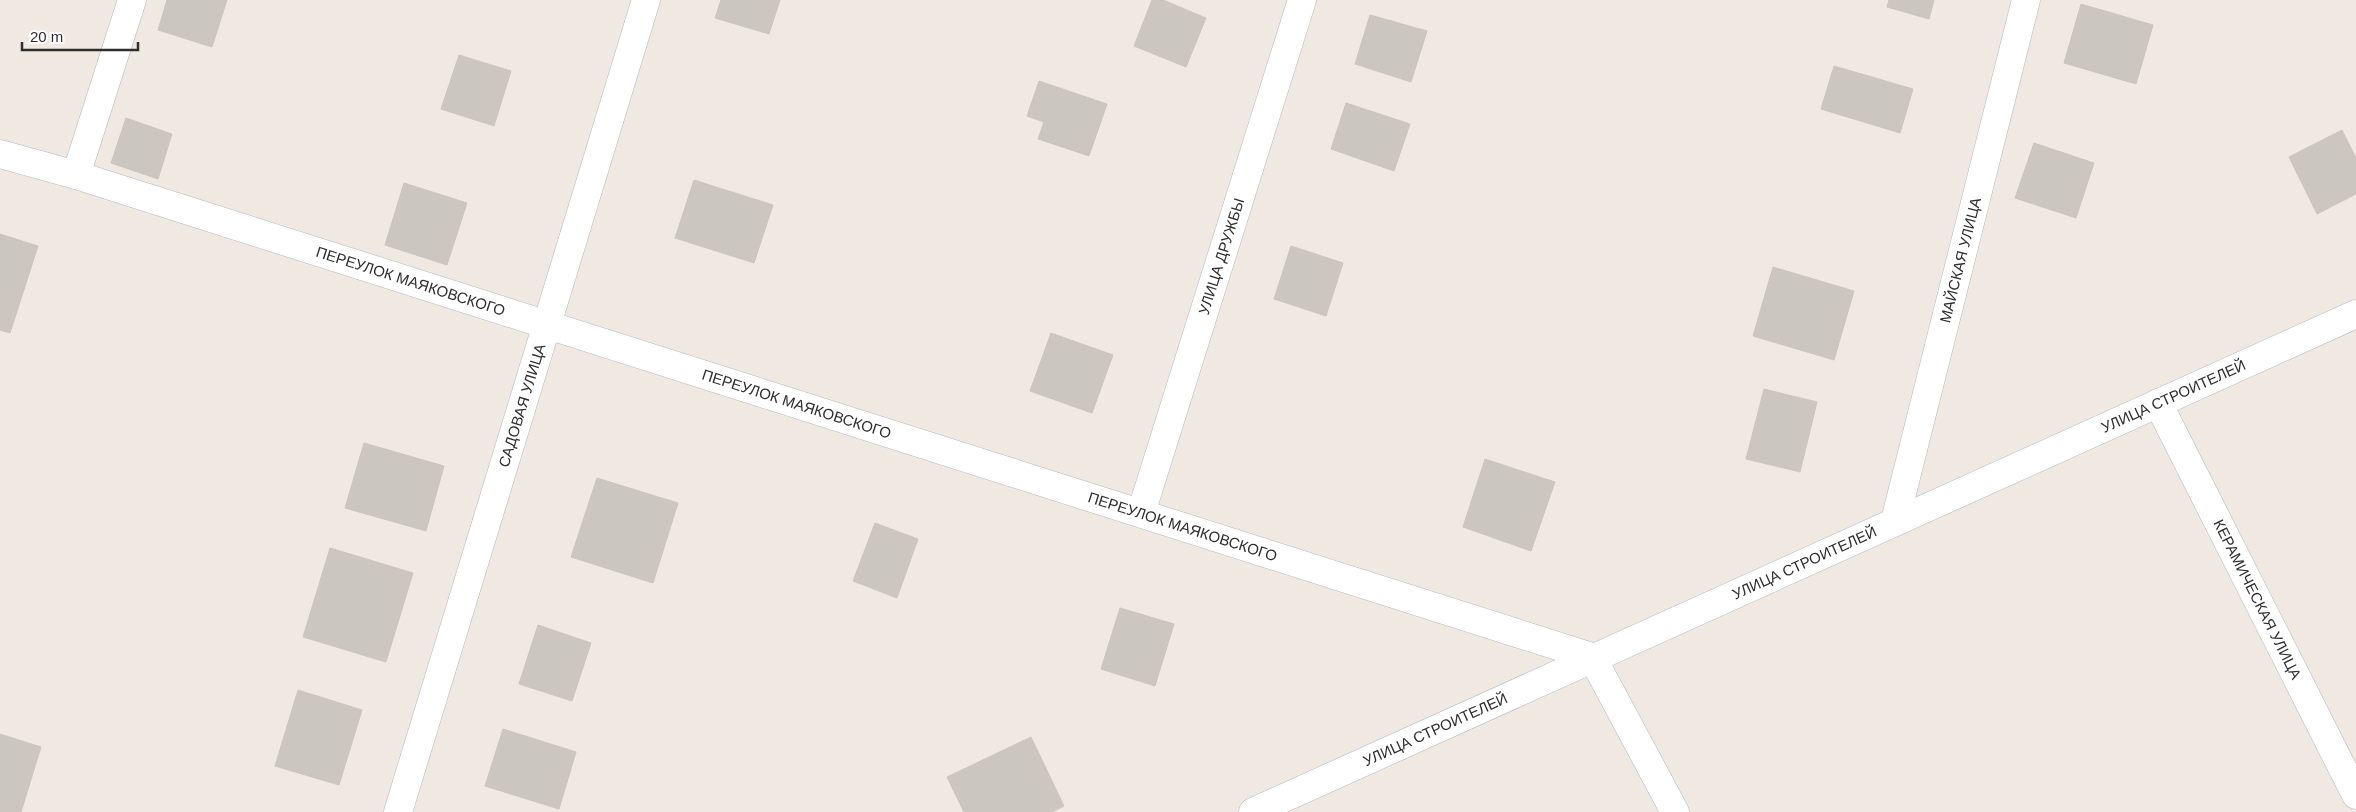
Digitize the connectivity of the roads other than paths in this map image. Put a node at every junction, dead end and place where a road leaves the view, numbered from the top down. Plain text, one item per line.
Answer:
1 (132, 0) edge
2 (646, 0) edge
3 (1302, 0) edge
4 (2026, 0) edge
5 (0, 154) edge
6 (76, 175) junction
7 (2356, 314) edge
8 (547, 324) junction
9 (2158, 403) junction
10 (1141, 513) junction
11 (1895, 521) junction
12 (1592, 657) junction
13 (2356, 795) edge
14 (398, 812) edge
15 (1253, 812) edge
16 (1675, 812) edge

1 - 6 street
2 - 8 street, САДОВАЯ УЛИЦА
3 - 10 street, УЛИЦА ДРУЖБЫ
4 - 11 street, МАЙСКАЯ УЛИЦА
5 - 6 street, ПЕРЕУЛОК МАЯКОВСКОГО
6 - 8 street, ПЕРЕУЛОК МАЯКОВСКОГО
7 - 9 street, УЛИЦА СТРОИТЕЛЕЙ
8 - 10 street, ПЕРЕУЛОК МАЯКОВСКОГО
8 - 14 street, САДОВАЯ УЛИЦА
9 - 11 street, УЛИЦА СТРОИТЕЛЕЙ
9 - 13 street, КЕРАМИЧЕСКАЯ УЛИЦА
10 - 12 street, ПЕРЕУЛОК МАЯКОВСКОГО
11 - 12 street, УЛИЦА СТРОИТЕЛЕЙ
12 - 15 street, УЛИЦА СТРОИТЕЛЕЙ
12 - 16 street

